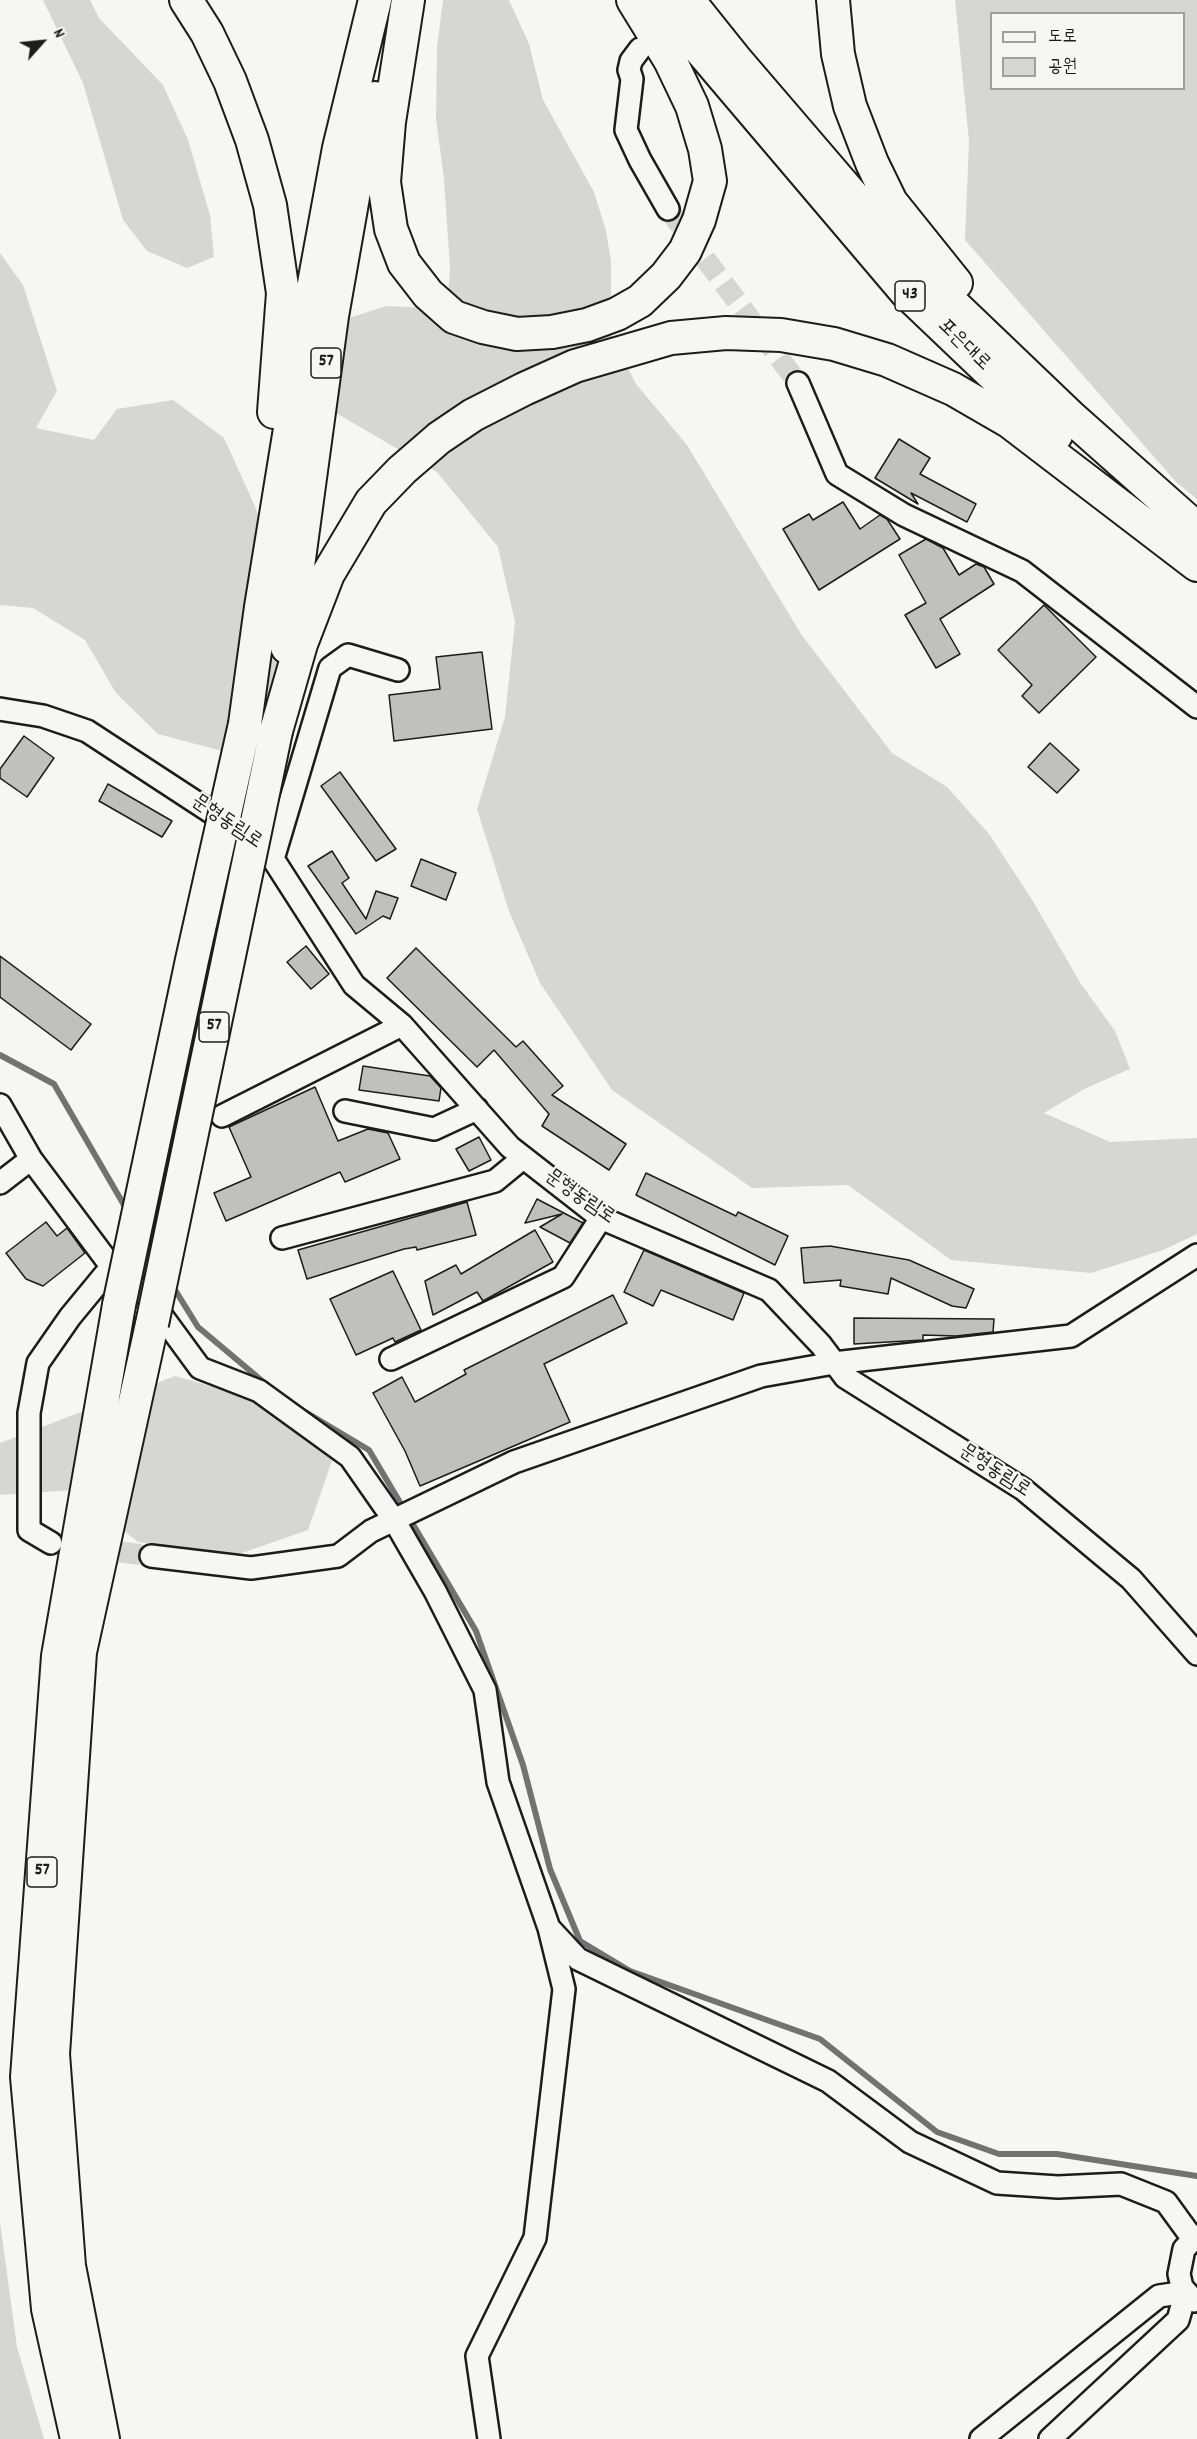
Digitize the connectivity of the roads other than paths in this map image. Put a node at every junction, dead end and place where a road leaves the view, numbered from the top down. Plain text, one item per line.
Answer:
1 (186, 0) edge
2 (375, 0) edge
3 (400, 0) edge
4 (408, 0) edge
5 (633, 0) edge
6 (658, 0) edge
7 (688, 0) edge
8 (833, 0) edge
9 (640, 49) dead end
10 (668, 209) tunnel mouth
11 (798, 383) tunnel mouth
12 (1072, 418) junction
13 (1197, 529) edge
14 (1197, 560) edge
15 (1197, 565) edge
16 (261, 607) junction
17 (398, 670) dead end
18 (1197, 707) edge
19 (0, 709) edge
20 (276, 731) junction
21 (273, 859) junction
22 (402, 1025) junction
23 (0, 1105) edge
24 (477, 1109) junction
25 (345, 1111) dead end
26 (222, 1116) dead end
27 (523, 1158) junction
28 (31, 1159) junction
29 (0, 1183) edge
30 (601, 1218) junction
31 (282, 1238) dead end
32 (1197, 1255) edge
33 (112, 1266) junction
34 (391, 1359) dead end
35 (834, 1363) junction
36 (394, 1520) junction
37 (51, 1543) dead end
38 (151, 1556) tunnel mouth
39 (1197, 1654) edge
40 (549, 1928) junction
41 (1195, 2238) edge
42 (1191, 2298) edge
43 (77, 2439) edge
44 (103, 2439) edge
45 (489, 2439) edge
46 (981, 2439) edge
47 (1050, 2439) edge

1 - 16 highway
2 - 16 highway, 57
3 - 20 highway, 57
4 - 5 highway
6 - 14 highway, 포은대로 / 43
7 - 12 highway, 포은대로 / 43
8 - 12 highway
9 - 10 street
11 - 18 street
12 - 13 highway, 포은대로 / 43
15 - 20 highway
16 - 43 highway, 57, bridge
17 - 21 street
19 - 21 street, 문형동림로
20 - 44 highway, 57, bridge
21 - 22 street, 문형동림로
22 - 24 street, 문형동림로
22 - 26 street
23 - 28 street
24 - 25 street
24 - 27 street, 문형동림로
27 - 30 street, 문형동림로
27 - 31 street
28 - 29 street
28 - 33 street
30 - 34 street
30 - 35 street, 문형동림로
32 - 35 street
33 - 36 street
33 - 37 street
35 - 36 street
35 - 39 street, 문형동림로
36 - 38 street
36 - 40 street
40 - 41 street
40 - 45 street
41 - 42 street
42 - 46 street
42 - 47 street

